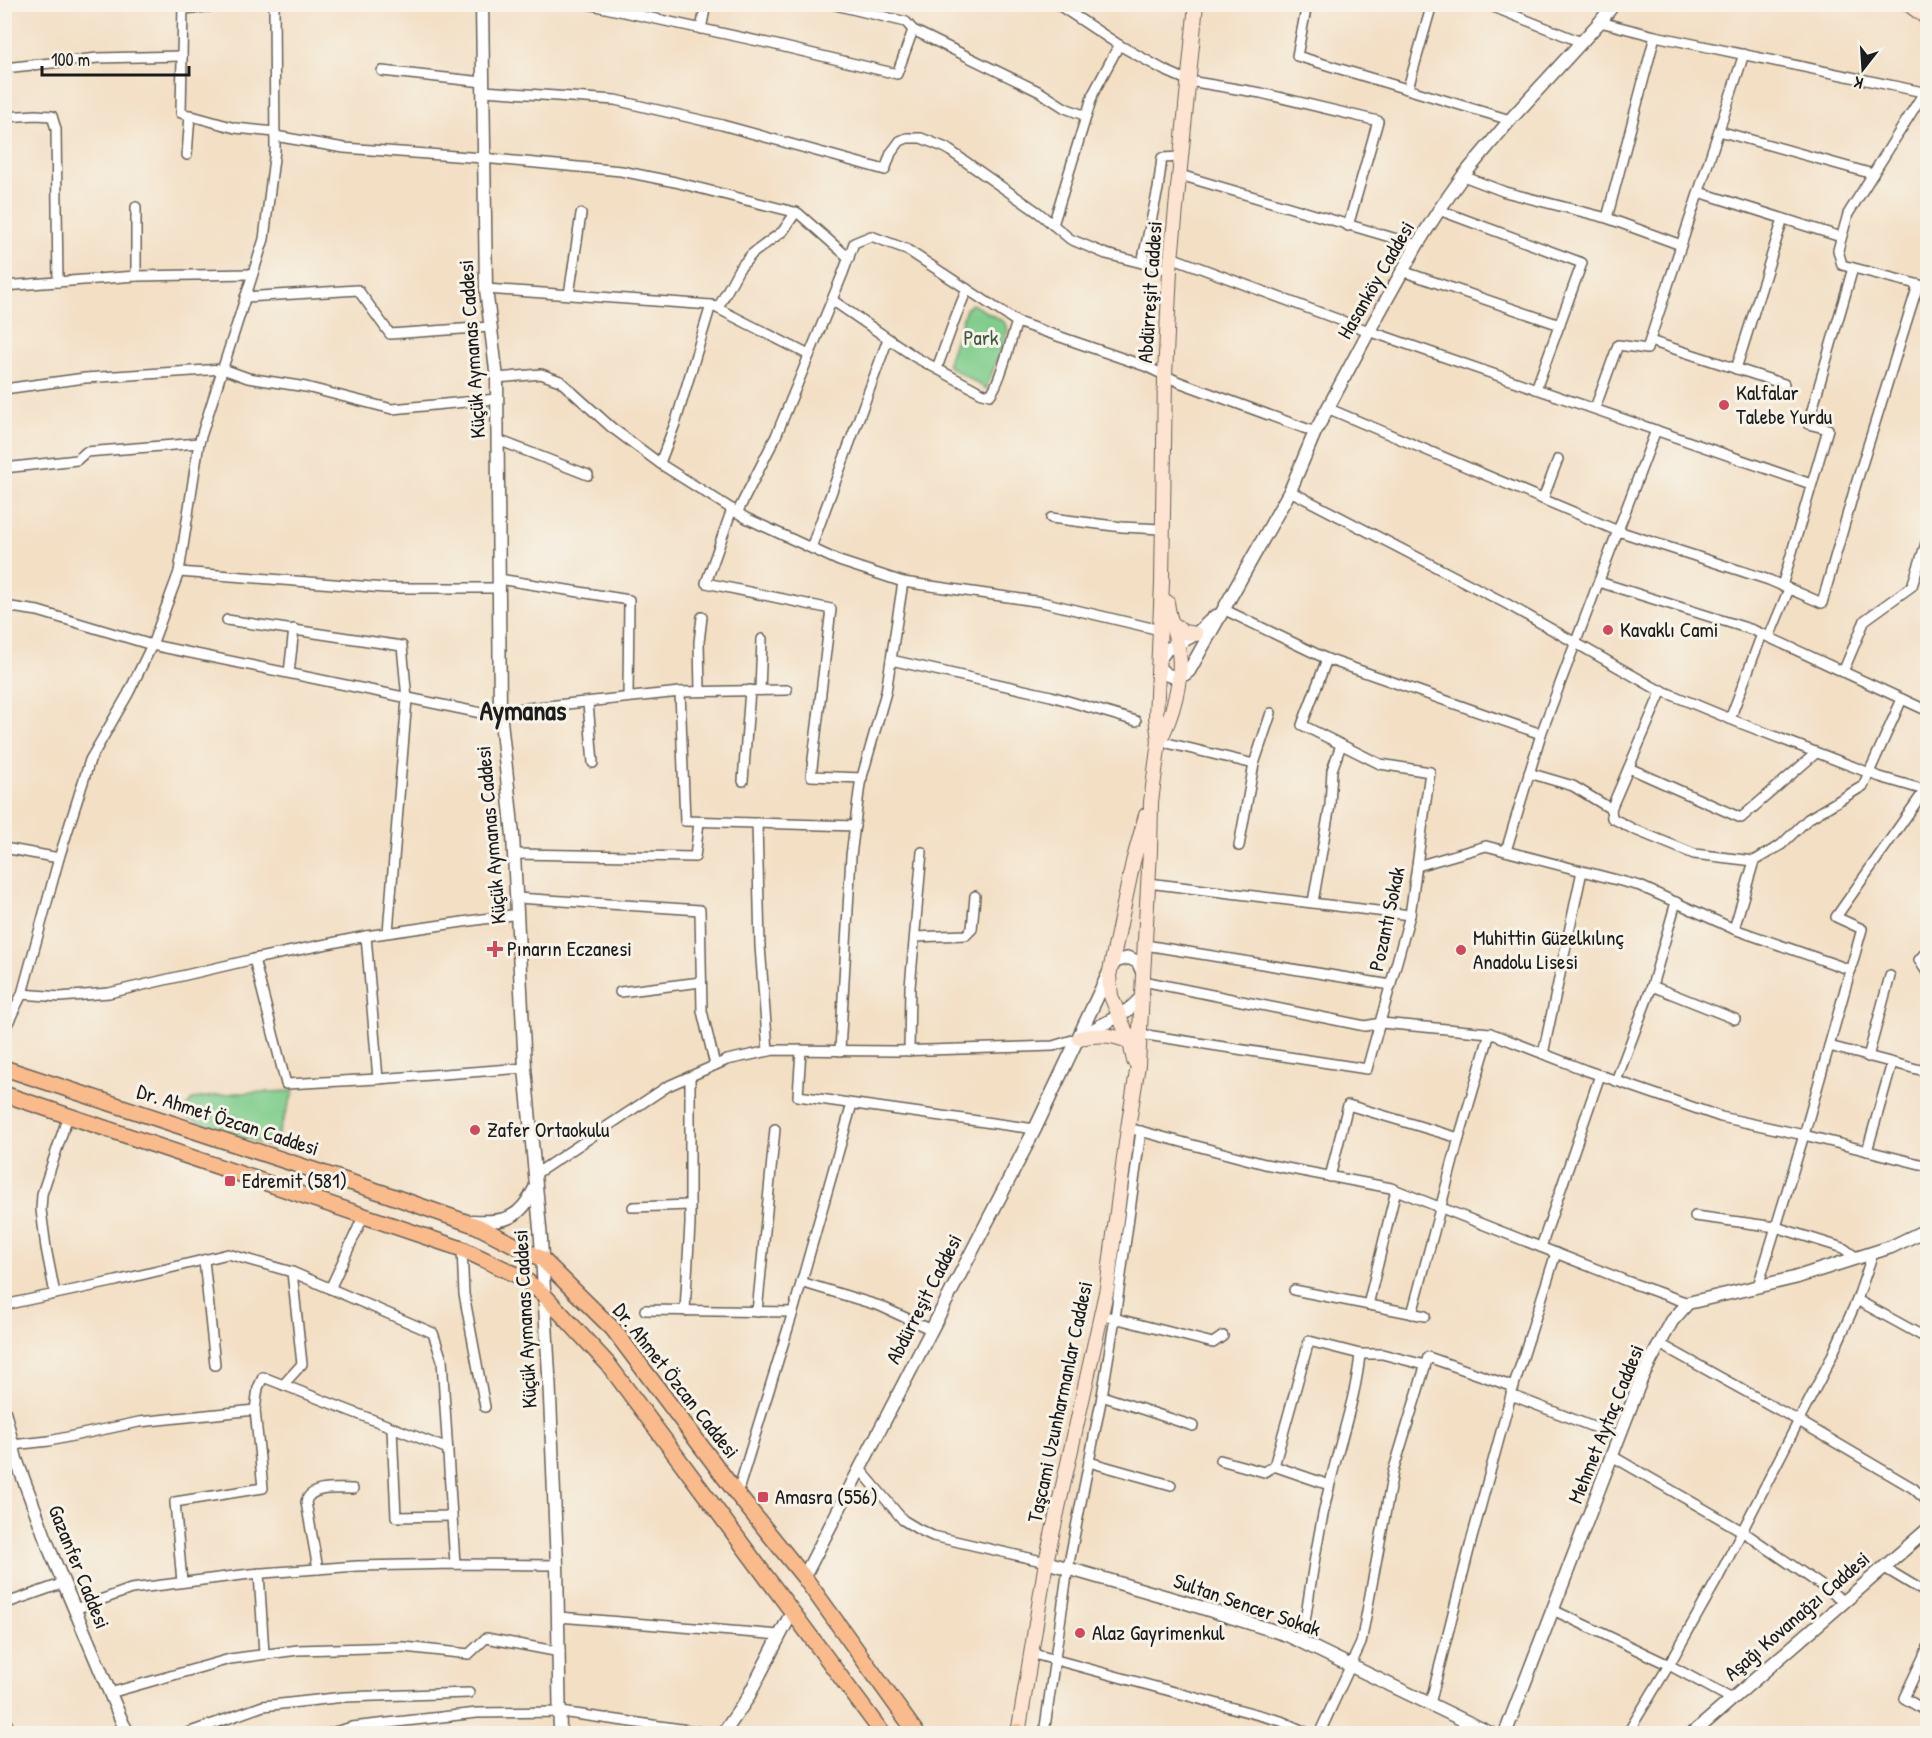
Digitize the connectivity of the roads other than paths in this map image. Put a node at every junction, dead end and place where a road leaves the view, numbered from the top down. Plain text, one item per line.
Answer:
1 (239, 4) edge
2 (274, 4) edge
3 (482, 4) edge
4 (587, 4) edge
5 (706, 4) edge
6 (831, 4) edge
7 (1057, 4) edge
8 (1196, 4) edge
9 (1307, 4) edge
10 (1432, 4) edge
11 (1486, 4) edge
12 (1614, 4) edge
13 (1908, 4) edge
14 (183, 7) edge
15 (1928, 19) edge
16 (1600, 22) junction
17 (701, 29) junction
18 (912, 30) junction
19 (1655, 36) junction
20 (1581, 42) junction
21 (1119, 45) junction
22 (1744, 54) junction
23 (182, 56) junction
24 (4, 68) edge
25 (382, 71) dead end
26 (1189, 81) junction
27 (483, 87) junction
28 (1408, 88) junction
29 (1925, 89) edge
30 (190, 115) junction
31 (1086, 116) junction
32 (4, 117) edge
33 (1510, 120) junction
34 (1719, 131) junction
35 (275, 134) junction
36 (187, 155) dead end
37 (1181, 157) junction
38 (483, 158) junction
39 (1873, 174) junction
40 (1180, 176) junction
41 (1463, 176) junction
42 (1699, 192) junction
43 (136, 207) dead end
44 (1439, 210) junction
45 (796, 212) junction
46 (582, 214) dead end
47 (1607, 218) junction
48 (1783, 219) junction
49 (1053, 225) junction
50 (1348, 226) junction
51 (1841, 237) junction
52 (1417, 245) junction
53 (1681, 245) junction
54 (849, 258) junction
55 (1142, 263) junction
56 (1171, 264) junction
57 (1854, 268) junction
58 (1402, 271) junction
59 (252, 274) junction
60 (136, 276) junction
61 (58, 282) junction
62 (4, 286) edge
63 (1923, 286) edge
64 (486, 289) junction
65 (968, 289) junction
66 (569, 295) junction
67 (245, 297) junction
68 (832, 300) junction
69 (715, 307) junction
70 (1017, 322) junction
71 (1560, 325) junction
72 (490, 327) junction
73 (1369, 331) junction
74 (888, 339) junction
75 (1650, 341) junction
76 (809, 355) junction
77 (937, 368) junction
78 (223, 369) junction
79 (1737, 369) junction
80 (1166, 376) junction
81 (497, 378) junction
82 (1784, 384) dead end
83 (4, 389) edge
84 (1536, 389) junction
85 (497, 399) junction
86 (1327, 408) junction
87 (1595, 408) junction
88 (1656, 430) junction
89 (1315, 432) junction
90 (498, 440) junction
91 (200, 443) junction
92 (1558, 459) dead end
93 (660, 464) junction
94 (4, 468) edge
95 (588, 475) dead end
96 (1811, 484) junction
97 (1290, 491) junction
98 (1544, 499) junction
99 (734, 511) junction
100 (1051, 518) dead end
101 (1161, 529) junction
102 (1618, 531) junction
103 (1928, 537) edge
104 (812, 548) junction
105 (178, 572) junction
106 (903, 582) junction
107 (1599, 582) junction
108 (499, 584) junction
109 (1785, 587) junction
110 (4, 606) edge
111 (1222, 609) junction
112 (702, 617) dead end
113 (227, 620) dead end
114 (1165, 626) junction
115 (294, 629) junction
116 (1196, 634) junction
117 (1765, 635) junction
118 (762, 639) dead end
119 (1576, 643) junction
120 (1177, 644) junction
121 (152, 645) junction
122 (1327, 659) junction
123 (891, 660) junction
124 (1159, 663) junction
125 (1843, 672) junction
126 (289, 673) junction
127 (1184, 674) junction
128 (755, 690) junction
129 (787, 690) dead end
130 (1662, 690) junction
131 (680, 692) junction
132 (700, 692) junction
133 (628, 697) junction
134 (407, 699) junction
135 (1902, 699) junction
136 (588, 703) junction
137 (500, 711) junction
138 (1928, 711) edge
139 (1271, 713) dead end
140 (1730, 719) junction
141 (1136, 721) dead end
142 (1542, 734) junction
143 (1159, 741) junction
144 (1341, 745) junction
145 (1816, 753) junction
146 (593, 763) dead end
147 (1254, 764) junction
148 (1629, 768) junction
149 (1529, 773) junction
150 (1870, 774) junction
151 (862, 778) junction
152 (743, 781) dead end
153 (1926, 790) edge
154 (1151, 802) junction
155 (1611, 809) junction
156 (699, 822) junction
157 (757, 823) junction
158 (855, 826) junction
159 (1239, 846) dead end
160 (4, 848) edge
161 (1506, 851) junction
162 (922, 852) dead end
163 (514, 855) junction
164 (59, 858) junction
165 (1754, 861) junction
166 (1417, 866) junction
167 (1582, 871) junction
168 (1148, 883) junction
169 (975, 896) dead end
170 (517, 898) junction
171 (1313, 902) junction
172 (1676, 902) junction
173 (518, 914) junction
174 (1410, 915) junction
175 (1734, 929) junction
176 (388, 932) junction
177 (366, 936) junction
178 (915, 937) junction
179 (1145, 945) junction
180 (1928, 949) edge
181 (254, 959) junction
182 (1111, 968) junction
183 (1851, 970) junction
184 (1928, 974) edge
185 (1890, 976) dead end
186 (701, 982) junction
187 (1143, 984) junction
188 (1391, 985) junction
189 (1652, 986) junction
190 (620, 992) dead end
191 (22, 994) junction
192 (1119, 1015) junction
193 (1735, 1018) dead end
194 (1381, 1023) junction
195 (4, 1031) edge
196 (1490, 1033) junction
197 (1079, 1038) junction
198 (1135, 1038) junction
199 (1829, 1046) junction
200 (801, 1050) junction
201 (768, 1051) junction
202 (840, 1051) junction
203 (909, 1051) junction
204 (1543, 1054) junction
205 (1868, 1057) junction
206 (1892, 1063) junction
207 (716, 1065) junction
208 (4, 1068) edge
209 (525, 1068) junction
210 (1928, 1072) edge
211 (1600, 1075) junction
212 (690, 1077) junction
213 (378, 1080) junction
214 (1616, 1081) junction
215 (4, 1094) edge
216 (852, 1104) junction
217 (68, 1116) junction
218 (775, 1129) dead end
219 (1035, 1129) junction
220 (1135, 1129) junction
221 (1804, 1135) junction
222 (1459, 1138) junction
223 (1867, 1151) junction
224 (1928, 1166) edge
225 (1330, 1177) junction
226 (535, 1181) junction
227 (1396, 1190) junction
228 (690, 1204) junction
229 (633, 1207) dead end
230 (1440, 1207) junction
231 (364, 1215) junction
232 (1695, 1216) dead end
233 (462, 1221) junction
234 (1776, 1227) junction
235 (1928, 1229) edge
236 (1541, 1247) junction
237 (462, 1249) junction
238 (1556, 1253) junction
239 (1873, 1253) junction
240 (1857, 1258) junction
241 (542, 1259) junction
242 (204, 1260) junction
243 (292, 1272) junction
244 (801, 1282) junction
245 (1758, 1286) junction
246 (330, 1289) junction
247 (1294, 1290) dead end
248 (56, 1294) junction
249 (544, 1295) junction
250 (1857, 1300) junction
251 (1688, 1303) junction
252 (4, 1305) edge
253 (1368, 1305) junction
254 (645, 1310) dead end
255 (685, 1311) junction
256 (757, 1312) junction
257 (793, 1312) junction
258 (1412, 1314) junction
259 (1425, 1316) dead end
260 (1108, 1317) junction
261 (932, 1329) junction
262 (1223, 1336) dead end
263 (1928, 1339) edge
264 (1660, 1344) junction
265 (1360, 1354) junction
266 (215, 1365) dead end
267 (1425, 1365) junction
268 (283, 1385) junction
269 (1513, 1391) junction
270 (1102, 1396) junction
271 (485, 1407) dead end
272 (255, 1410) junction
273 (4, 1411) edge
274 (1798, 1421) junction
275 (1193, 1426) dead end
276 (392, 1428) junction
277 (1619, 1437) junction
278 (448, 1449) junction
279 (11, 1453) edge
280 (1612, 1456) junction
281 (1220, 1460) dead end
282 (1089, 1462) junction
283 (1274, 1466) junction
284 (860, 1469) junction
285 (1171, 1485) dead end
286 (1329, 1485) junction
287 (353, 1489) dead end
288 (737, 1494) junction
289 (1928, 1502) edge
290 (452, 1516) junction
291 (1928, 1529) edge
292 (1742, 1531) junction
293 (1046, 1562) junction
294 (455, 1564) junction
295 (557, 1565) junction
296 (1883, 1567) junction
297 (1068, 1568) junction
298 (318, 1569) junction
299 (259, 1573) junction
300 (804, 1577) junction
301 (182, 1582) junction
302 (64, 1583) junction
303 (1928, 1594) edge
304 (1844, 1601) junction
305 (4, 1604) edge
306 (75, 1610) junction
307 (1553, 1610) junction
308 (792, 1612) junction
309 (559, 1617) junction
310 (780, 1635) junction
311 (1302, 1642) junction
312 (1928, 1647) edge
313 (560, 1652) junction
314 (1030, 1653) junction
315 (264, 1654) junction
316 (1054, 1659) junction
317 (1669, 1665) junction
318 (1350, 1666) junction
319 (110, 1693) junction
320 (469, 1693) dead end
321 (1732, 1699) junction
322 (1430, 1704) junction
323 (561, 1712) junction
324 (1928, 1712) edge
325 (4, 1716) edge
326 (729, 1731) edge
327 (1018, 1733) edge
328 (11, 1734) edge
329 (129, 1734) edge
330 (184, 1734) edge
331 (327, 1734) edge
332 (560, 1734) edge
333 (716, 1734) edge
334 (883, 1734) edge
335 (917, 1734) edge
336 (1044, 1734) edge
337 (1310, 1734) edge
338 (1319, 1734) edge
339 (1492, 1734) edge
340 (1505, 1734) edge
341 (1627, 1734) edge
342 (1692, 1734) edge

1 - 14 street
2 - 35 street
3 - 27 street, Küçük Aymanas Caddesi
4 - 17 street
5 - 17 street
6 - 18 street
7 - 21 street
8 - 26 main road, Abdürreşit Caddesi
9 - 28 street
10 - 28 street
11 - 20 street
12 - 16 street, Hasanköy Caddesi
13 - 15 main road
14 - 23 street
16 - 19 street
16 - 20 street, Hasanköy Caddesi
17 - 18 street
18 - 31 street
19 - 22 street
19 - 47 street
20 - 33 street, Hasanköy Caddesi
21 - 26 street
21 - 31 street
22 - 29 street
22 - 34 street
23 - 24 street
23 - 30 street
25 - 27 street
26 - 37 main road, Abdürreşit Caddesi
26 - 50 street
27 - 38 street, Küçük Aymanas Caddesi
27 - 49 street
28 - 33 street
29 - 39 street
30 - 35 street
30 - 36 street
31 - 49 street
32 - 61 street
33 - 41 street, Hasanköy Caddesi
34 - 39 street
34 - 42 street
35 - 38 street
35 - 59 street
37 - 40 main road, Abdürreşit Caddesi
37 - 55 street
38 - 45 street
38 - 64 street, Küçük Aymanas Caddesi
39 - 51 street
40 - 50 street
40 - 56 main road, Abdürreşit Caddesi
41 - 44 street, Hasanköy Caddesi
41 - 47 street
42 - 48 street
42 - 53 street
43 - 60 street
44 - 52 street, Hasanköy Caddesi
44 - 71 street
45 - 54 street
45 - 69 street
46 - 66 street
47 - 53 street
48 - 51 street
48 - 79 street
49 - 55 street
50 - 52 street
51 - 57 street
52 - 58 street, Hasanköy Caddesi
53 - 75 street
54 - 65 street
54 - 68 street
55 - 56 street
56 - 73 street
56 - 80 main road, Abdürreşit Caddesi
57 - 63 street
57 - 96 street
58 - 71 street
58 - 73 street, Hasanköy Caddesi
59 - 60 street
59 - 67 street
60 - 61 street
61 - 62 street
63 - 109 street
64 - 66 street
64 - 72 street, Küçük Aymanas Caddesi
65 - 70 street
65 - 77 street
66 - 69 street
67 - 72 street
67 - 78 street
68 - 74 street
68 - 76 street
69 - 76 street
69 - 93 street
70 - 77 street
70 - 80 street
71 - 84 street
72 - 81 street, Küçük Aymanas Caddesi
73 - 84 street
73 - 86 street, Hasanköy Caddesi
74 - 77 street
74 - 104 street
75 - 79 street
75 - 87 street
76 - 99 street
78 - 83 street
78 - 85 street
78 - 91 street
79 - 82 street
80 - 89 street
80 - 101 main road, Abdürreşit Caddesi
81 - 85 street, Küçük Aymanas Caddesi
81 - 93 street
84 - 87 street
85 - 90 street, Küçük Aymanas Caddesi
86 - 89 street, Hasanköy Caddesi
86 - 98 street
87 - 88 street
88 - 96 street
88 - 102 street
89 - 97 street, Hasanköy Caddesi
90 - 95 street
90 - 108 street, Küçük Aymanas Caddesi
91 - 94 street
91 - 105 street
92 - 98 street
93 - 99 street
96 - 109 street
97 - 111 street, Hasanköy Caddesi
97 - 119 street
98 - 102 street
99 - 104 street
99 - 151 street
100 - 101 street
101 - 114 main road, Abdürreşit Caddesi
102 - 107 street
102 - 109 street
103 - 125 street
104 - 106 street
105 - 108 street
105 - 121 street
106 - 114 street
106 - 123 street
107 - 117 street
107 - 119 street
108 - 133 street
108 - 137 street, Küçük Aymanas Caddesi
109 - 117 street
110 - 121 street
111 - 116 street, Hasanköy Caddesi
111 - 122 street
111 - 127 street, Hasanköy Caddesi
112 - 132 street
113 - 115 street
114 - 116 main road
114 - 120 main road, Abdürreşit Caddesi
114 - 124 main road, Abdürreşit Caddesi
115 - 126 street
115 - 134 street
116 - 120 street, Hasanköy Caddesi
117 - 125 street
117 - 140 street
118 - 128 street
119 - 130 street
119 - 142 street
120 - 124 street, Hasanköy Caddesi
120 - 127 main road, Abdürreşit Caddesi
121 - 126 street
121 - 164 street
122 - 142 street
122 - 144 street
123 - 141 street
123 - 151 street
124 - 127 street
124 - 143 main road, Abdürreşit Caddesi
125 - 135 street
126 - 134 street
127 - 143 main road, Abdürreşit Caddesi
128 - 129 street
128 - 132 street
128 - 152 street
130 - 140 street
130 - 148 street
131 - 132 street
131 - 133 street
131 - 156 street
133 - 136 street
134 - 137 street
134 - 176 street
135 - 138 street
135 - 150 street
136 - 137 street
136 - 146 street
137 - 163 street, Küçük Aymanas Caddesi
139 - 147 street
140 - 145 street
142 - 149 street
143 - 147 street
143 - 154 main road, Abdürreşit Caddesi
144 - 166 street, Pozantı Sokak
144 - 171 street
145 - 148 street
145 - 150 street
147 - 159 street
148 - 155 street
149 - 155 street
149 - 161 street
150 - 153 street
150 - 165 street
151 - 158 street
153 - 183 street
154 - 168 main road, Abdürreşit Caddesi
154 - 182 main road, Abdürreşit Caddesi
155 - 165 street
156 - 157 street
156 - 163 street
157 - 158 street
157 - 201 street
158 - 202 street
160 - 164 street
161 - 166 street
161 - 167 street
162 - 178 street
163 - 170 street, Küçük Aymanas Caddesi
164 - 191 street
165 - 175 street
166 - 174 street, Pozantı Sokak
167 - 172 street
167 - 204 street
168 - 171 street
168 - 179 main road, Abdürreşit Caddesi
169 - 178 street
170 - 173 street, Küçük Aymanas Caddesi
170 - 186 street
171 - 174 street
172 - 175 street
172 - 189 street
173 - 176 street
173 - 209 street, Küçük Aymanas Caddesi
174 - 188 street, Pozantı Sokak
175 - 183 street
176 - 177 street
177 - 181 street
177 - 213 street
178 - 203 street
179 - 187 main road, Abdürreşit Caddesi
179 - 188 street
180 - 184 street
181 - 191 street
181 - 213 street
182 - 187 street
182 - 192 main road, Taşcami Uzunharmanlar Caddesi
182 - 197 street, Abdürreşit Caddesi
183 - 199 street
185 - 205 street
186 - 190 street
186 - 207 street
187 - 192 street
187 - 194 street
187 - 198 main road, Taşcami Uzunharmanlar Caddesi
188 - 194 street, Pozantı Sokak
189 - 193 street
189 - 214 street
191 - 195 street
192 - 197 street
192 - 198 main road, Taşcami Uzunharmanlar Caddesi
194 - 196 street
194 - 198 street, Pozantı Sokak
196 - 204 street
196 - 222 street
197 - 198 main road
197 - 203 street
197 - 219 street, Abdürreşit Caddesi
198 - 220 main road, Taşcami Uzunharmanlar Caddesi
199 - 205 street
199 - 221 street
200 - 201 street
200 - 202 street
200 - 216 street
201 - 207 street
202 - 203 street
204 - 211 street
205 - 206 street
206 - 210 street
206 - 223 street
207 - 212 street
208 - 233 main road, Dr. Ahmet Özcan Caddesi
209 - 213 street
209 - 226 street, Küçük Aymanas Caddesi
211 - 214 street
211 - 236 street
212 - 226 street
212 - 228 street
214 - 221 street
215 - 217 main road, Dr. Ahmet Özcan Caddesi
216 - 219 street
216 - 244 street
217 - 231 main road, Dr. Ahmet Özcan Caddesi
217 - 248 street
218 - 256 street
219 - 261 street, Abdürreşit Caddesi
220 - 225 street
220 - 260 main road, Taşcami Uzunharmanlar Caddesi
221 - 223 street
221 - 234 street
222 - 225 street
222 - 230 street
223 - 224 street
225 - 227 street
226 - 233 street
226 - 241 street, Küçük Aymanas Caddesi
227 - 230 street
227 - 253 street
228 - 229 street
228 - 255 street
230 - 236 street
230 - 258 street
231 - 237 main road, Dr. Ahmet Özcan Caddesi
231 - 246 street
232 - 234 street
233 - 241 main road, Dr. Ahmet Özcan Caddesi
234 - 240 street
234 - 245 street
235 - 239 street
236 - 238 street
237 - 249 main road, Dr. Ahmet Özcan Caddesi
237 - 271 street
238 - 251 street
238 - 269 street
239 - 240 street
239 - 250 street
240 - 245 street
241 - 249 street, Küçük Aymanas Caddesi
241 - 288 main road, Dr. Ahmet Özcan Caddesi
242 - 243 street
242 - 248 street
242 - 266 street
243 - 246 street
243 - 268 street
244 - 257 street
244 - 261 street
245 - 251 street
246 - 278 street
247 - 253 street
248 - 252 street
249 - 295 street, Küçük Aymanas Caddesi
249 - 308 main road, Dr. Ahmet Özcan Caddesi
250 - 263 street
250 - 274 street
251 - 264 street, Mehmet Aytaç Caddesi
253 - 258 street
254 - 255 street
255 - 256 street
256 - 257 street
257 - 288 street
258 - 259 street
260 - 262 street
260 - 270 street
260 - 293 main road, Taşcami Uzunharmanlar Caddesi
261 - 284 street, Abdürreşit Caddesi
264 - 274 street
264 - 277 street, Mehmet Aytaç Caddesi
265 - 267 street
265 - 283 street
265 - 286 street
267 - 269 street
267 - 318 street
268 - 272 street
268 - 276 street
269 - 277 street
269 - 322 street
270 - 275 street
270 - 282 street
272 - 279 street
272 - 301 street
273 - 279 street, Gazanfer Caddesi
274 - 289 street
274 - 292 street
276 - 278 street
276 - 290 street
277 - 280 street, Mehmet Aytaç Caddesi
278 - 290 street
279 - 302 street, Gazanfer Caddesi
280 - 292 street
280 - 307 street, Mehmet Aytaç Caddesi
281 - 283 street
282 - 285 street
282 - 297 street
283 - 286 street
284 - 293 street
284 - 300 street, Abdürreşit Caddesi
286 - 311 street
287 - 298 street
288 - 300 main road, Dr. Ahmet Özcan Caddesi
290 - 294 street
291 - 296 street, Aşağı Kovanağzı Caddesi
292 - 304 street
292 - 317 street
293 - 297 street, Sultan Sencer Sokak
293 - 314 main road, Taşcami Uzunharmanlar Caddesi
294 - 295 street
294 - 298 street
295 - 309 street, Küçük Aymanas Caddesi
296 - 303 street
296 - 304 street, Aşağı Kovanağzı Caddesi
297 - 311 street, Sultan Sencer Sokak
297 - 316 street
298 - 299 street
299 - 301 street
299 - 315 street
300 - 335 main road, Dr. Ahmet Özcan Caddesi
301 - 306 street
302 - 305 street
302 - 306 street, Gazanfer Caddesi
304 - 321 street, Aşağı Kovanağzı Caddesi
306 - 319 street, Gazanfer Caddesi
307 - 317 street
307 - 340 street, Mehmet Aytaç Caddesi
308 - 310 street
308 - 334 main road, Dr. Ahmet Özcan Caddesi
309 - 310 street
309 - 313 street, Küçük Aymanas Caddesi
310 - 326 street
311 - 318 street, Sultan Sencer Sokak
312 - 324 street
313 - 315 street
313 - 323 street, Küçük Aymanas Caddesi
314 - 316 street
314 - 327 main road, Taşcami Uzunharmanlar Caddesi
315 - 319 street
316 - 336 street
316 - 337 street
317 - 321 street
317 - 341 street
318 - 322 street, Sultan Sencer Sokak
318 - 338 street
319 - 329 street, Gazanfer Caddesi
320 - 330 street
321 - 342 street, Aşağı Kovanağzı Caddesi
322 - 339 street, Sultan Sencer Sokak
323 - 331 street
323 - 332 street, Küçük Aymanas Caddesi
323 - 333 street
325 - 328 street

